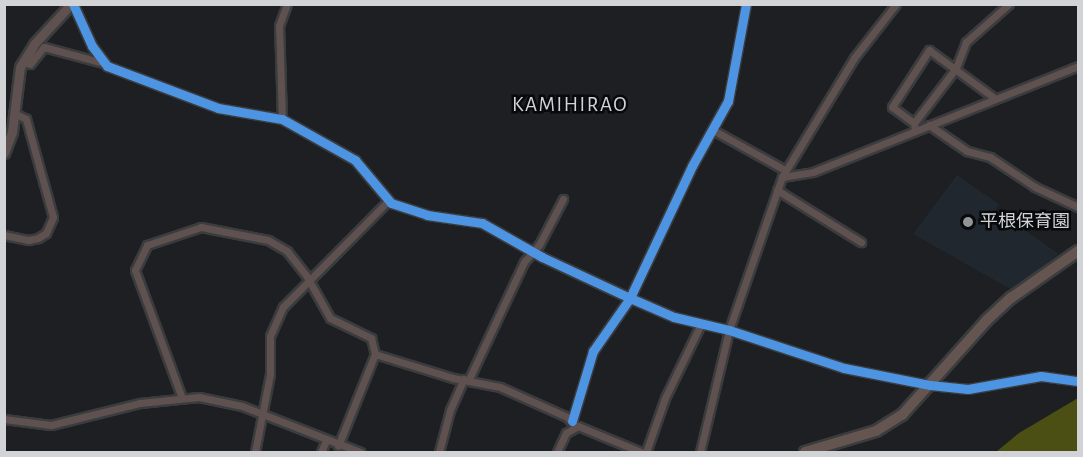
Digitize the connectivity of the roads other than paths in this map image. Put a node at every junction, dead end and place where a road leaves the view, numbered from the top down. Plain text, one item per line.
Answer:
1 (72, 4) edge
2 (287, 4) edge
3 (746, 4) edge
4 (896, 4) edge
5 (1009, 4) edge
6 (23, 62) junction
7 (103, 63) junction
8 (1078, 66) edge
9 (956, 68) junction
10 (993, 97) junction
11 (14, 113) junction
12 (282, 119) junction
13 (929, 125) junction
14 (915, 127) junction
15 (713, 130) junction
16 (4, 153) edge
17 (784, 173) junction
18 (777, 190) junction
19 (563, 199) dead end
20 (388, 201) junction
21 (1078, 207) edge
22 (4, 235) edge
23 (861, 242) dead end
24 (1078, 251) edge
25 (533, 252) junction
26 (309, 279) junction
27 (630, 298) junction
28 (701, 324) junction
29 (729, 330) junction
30 (375, 354) junction
31 (467, 379) junction
32 (1078, 381) edge
33 (930, 385) junction
34 (182, 398) junction
35 (260, 414) junction
36 (4, 419) edge
37 (574, 424) junction
38 (326, 441) junction
39 (338, 446) junction
40 (255, 453) edge
41 (321, 453) edge
42 (360, 453) edge
43 (439, 453) edge
44 (557, 453) edge
45 (641, 453) edge
46 (646, 453) edge
47 (700, 453) edge
48 (805, 453) edge

1 - 6 street
1 - 7 street
2 - 12 street
3 - 15 street
4 - 17 street
5 - 9 street
6 - 7 street
6 - 11 street
7 - 12 street
8 - 10 street
9 - 10 street
9 - 14 street
9 - 14 street
10 - 13 street
11 - 16 street
11 - 22 street
12 - 20 street
13 - 14 street
13 - 21 street
14 - 17 street
15 - 17 street
15 - 27 street
17 - 18 street
18 - 23 street
18 - 29 street
19 - 25 street
20 - 25 street
20 - 26 street
24 - 33 main road
25 - 27 street
25 - 31 street
26 - 30 street
26 - 34 street
26 - 35 street
27 - 28 street
27 - 37 street
28 - 29 street
28 - 46 street
29 - 33 street
29 - 47 street
30 - 31 street
30 - 39 street
31 - 37 street
31 - 43 street
32 - 33 street
33 - 48 main road
34 - 35 street
34 - 36 street
35 - 38 street
35 - 40 street
37 - 44 street
37 - 45 street
38 - 39 street
38 - 41 street
39 - 42 street

